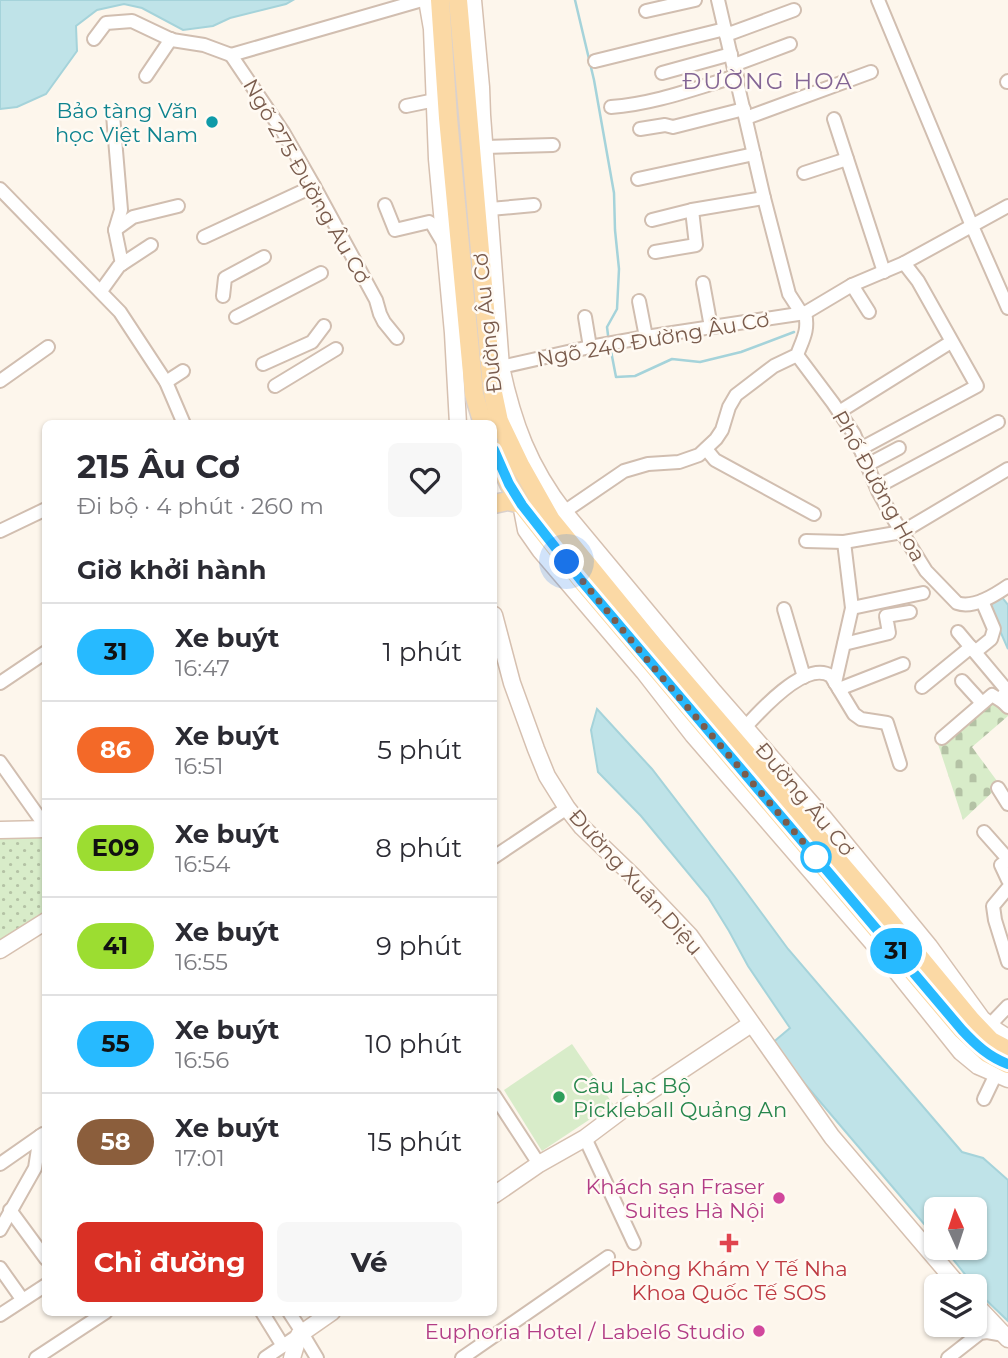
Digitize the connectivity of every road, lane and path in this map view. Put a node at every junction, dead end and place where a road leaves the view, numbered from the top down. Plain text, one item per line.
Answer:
1 (425, 0) edge
2 (440, 0) edge
3 (458, 0) edge
4 (473, 0) edge
5 (695, 0) edge
6 (718, 0) edge
7 (878, 0) edge
8 (794, 10) dead end
9 (646, 11) dead end
10 (726, 32) junction
11 (94, 39) dead end
12 (171, 39) junction
13 (790, 44) dead end
14 (231, 55) junction
15 (595, 61) dead end
16 (734, 65) junction
17 (871, 72) dead end
18 (662, 73) dead end
19 (146, 76) dead end
20 (435, 100) junction
21 (407, 106) dead end
22 (611, 107) dead end
23 (745, 113) junction
24 (113, 115) dead end
25 (468, 116) junction
26 (448, 118) junction
27 (834, 119) dead end
28 (640, 129) dead end
29 (553, 145) dead end
30 (485, 148) junction
31 (754, 154) junction
32 (847, 159) junction
33 (804, 173) dead end
34 (638, 179) dead end
35 (314, 186) junction
36 (0, 189) edge
37 (764, 198) junction
38 (385, 205) dead end
39 (534, 205) dead end
40 (178, 206) dead end
41 (1008, 206) edge
42 (490, 209) junction
43 (692, 210) junction
44 (652, 220) dead end
45 (972, 226) junction
46 (115, 230) junction
47 (204, 237) dead end
48 (151, 245) dead end
49 (445, 246) junction
50 (655, 252) dead end
51 (264, 257) dead end
52 (904, 263) junction
53 (121, 264) junction
54 (884, 272) junction
55 (321, 273) dead end
56 (703, 283) dead end
57 (852, 285) junction
58 (101, 291) junction
59 (223, 296) dead end
60 (639, 301) dead end
61 (1008, 309) edge
62 (869, 312) dead end
63 (805, 313) junction
64 (236, 317) dead end
65 (585, 317) dead end
66 (324, 326) dead end
67 (711, 327) junction
68 (646, 337) junction
69 (397, 338) dead end
70 (951, 342) junction
71 (48, 347) dead end
72 (590, 347) junction
73 (336, 349) dead end
74 (797, 355) junction
75 (263, 364) dead end
76 (501, 367) junction
77 (183, 371) dead end
78 (0, 381) edge
79 (166, 382) junction
80 (275, 386) dead end
81 (458, 389) junction
82 (839, 412) junction
83 (182, 420) edge
84 (458, 420) edge
85 (468, 420) edge
86 (480, 420) edge
87 (998, 422) dead end
88 (706, 449) junction
89 (860, 449) junction
90 (899, 449) dead end
91 (513, 451) junction
92 (497, 459) edge
93 (867, 465) junction
94 (497, 466) edge
95 (1008, 469) edge
96 (877, 487) junction
97 (497, 503) edge
98 (522, 505) junction
99 (42, 511) edge
100 (814, 514) dead end
101 (558, 517) junction
102 (0, 531) edge
103 (902, 531) junction
104 (806, 541) dead end
105 (844, 542) junction
106 (1008, 586) edge
107 (923, 593) dead end
108 (982, 601) junction
109 (852, 608) junction
110 (784, 609) dead end
111 (910, 612) dead end
112 (497, 626) edge
113 (958, 632) dead end
114 (844, 645) junction
115 (973, 650) junction
116 (42, 655) edge
117 (903, 664) dead end
118 (804, 677) junction
119 (673, 679) junction
120 (962, 681) dead end
121 (0, 683) edge
122 (837, 686) junction
123 (922, 687) dead end
124 (982, 704) junction
125 (1005, 704) edge
126 (740, 733) junction
127 (942, 738) dead end
128 (0, 762) edge
129 (900, 764) dead end
130 (998, 788) dead end
131 (1008, 804) edge
132 (567, 808) junction
133 (42, 822) edge
134 (42, 828) edge
135 (0, 830) edge
136 (984, 832) dead end
137 (497, 855) edge
138 (1008, 860) edge
139 (1008, 880) edge
140 (1008, 888) edge
141 (42, 924) edge
142 (0, 950) edge
143 (1008, 962) edge
144 (1008, 1006) edge
145 (751, 1024) junction
146 (986, 1029) junction
147 (1008, 1038) edge
148 (1008, 1050) edge
149 (1004, 1072) edge
150 (984, 1099) dead end
151 (497, 1100) edge
152 (42, 1135) edge
153 (42, 1138) edge
154 (585, 1138) junction
155 (0, 1164) edge
156 (539, 1164) junction
157 (497, 1193) edge
158 (10, 1210) junction
159 (0, 1230) edge
160 (634, 1243) dead end
161 (42, 1254) edge
162 (608, 1257) dead end
163 (0, 1268) edge
164 (948, 1274) edge
165 (42, 1287) edge
166 (22, 1299) junction
167 (0, 1315) edge
168 (100, 1316) edge
169 (264, 1316) edge
170 (291, 1316) edge
171 (326, 1316) edge
172 (987, 1317) edge
173 (301, 1333) junction
174 (1006, 1337) edge
175 (287, 1352) edge
176 (36, 1358) edge
177 (265, 1358) edge
178 (317, 1358) edge
179 (462, 1358) edge
180 (948, 1358) edge

1 - 14 street, Ngõ 275 Đường Âu Cơ
1 - 20 street, Đường Âu Cơ
2 - 26 main road, Đường Âu Cơ
3 - 25 main road, Đường Âu Cơ
4 - 30 street, Đường Âu Cơ
5 - 9 street
6 - 10 street
7 - 45 street
8 - 10 street
10 - 15 street
10 - 16 street
11 - 12 street
12 - 14 street
12 - 19 street
13 - 16 street
14 - 35 street, Ngõ 275 Đường Âu Cơ
16 - 18 street
16 - 22 street
16 - 23 street
17 - 23 street
20 - 21 street
20 - 49 street, Đường Âu Cơ
23 - 28 street
23 - 31 street
24 - 46 street
25 - 26 main road
25 - 91 main road, Đường Âu Cơ
26 - 81 main road, Đường Âu Cơ
27 - 32 street
29 - 30 street
30 - 42 street, Đường Âu Cơ
31 - 34 street
31 - 37 street
32 - 33 street
32 - 54 street
35 - 47 street
35 - 69 street, Ngõ 275 Đường Âu Cơ
36 - 58 street
37 - 43 street
37 - 63 street
38 - 49 street
39 - 42 street
40 - 46 street
41 - 45 street
42 - 76 street, Đường Âu Cơ
43 - 44 street
43 - 50 street
45 - 52 street
45 - 61 street
46 - 53 street
48 - 53 street
49 - 81 street, Đường Âu Cơ
51 - 59 street
52 - 54 street
52 - 70 street
53 - 58 street
54 - 57 street
55 - 64 street
56 - 67 street
57 - 62 street
57 - 63 street
58 - 79 street
60 - 68 street
63 - 67 street, Ngõ 240 Đường Âu Cơ
63 - 74 street
65 - 72 street
66 - 75 street
67 - 68 street, Ngõ 240 Đường Âu Cơ
68 - 72 street, Ngõ 240 Đường Âu Cơ
70 - 82 street
70 - 89 street
71 - 78 street
72 - 76 street, Ngõ 240 Đường Âu Cơ
73 - 80 street
74 - 82 street, Phố Đường Hoa
74 - 88 street
76 - 101 street, Đường Âu Cơ
77 - 79 street
79 - 83 street
81 - 84 street, Đường Âu Cơ
81 - 85 main road
81 - 86 main road, Đường Âu Cơ
82 - 89 street, Phố Đường Hoa
87 - 96 street
88 - 100 street
88 - 101 street
89 - 93 street, Phố Đường Hoa
90 - 93 street
91 - 92 main road
91 - 101 main road, Đường Âu Cơ
93 - 96 street, Phố Đường Hoa
94 - 98 main road, Đường Âu Cơ
95 - 103 street
96 - 103 street, Phố Đường Hoa
97 - 98 main road
98 - 119 main road, Đường Âu Cơ
98 - 149 street, Đường Âu Cơ
99 - 102 street
101 - 119 main road, Đường Âu Cơ
101 - 126 street, Đường Âu Cơ
103 - 105 street
103 - 108 street, Phố Đường Hoa
104 - 105 street
105 - 109 street
106 - 108 street
107 - 109 street
108 - 115 street
109 - 114 street
110 - 118 street
111 - 114 street
112 - 132 street, Đường Xuân Diệu
113 - 115 street
114 - 122 street
115 - 123 street
115 - 125 street
116 - 121 street
117 - 122 street
118 - 122 street
118 - 126 street
119 - 126 main road, Đường Âu Cơ
119 - 149 main road, Đường Âu Cơ
120 - 124 street
122 - 129 street
124 - 125 street
124 - 127 street
126 - 146 main road, Đường Âu Cơ
128 - 133 street
130 - 131 street
132 - 137 street
132 - 145 street, Đường Xuân Diệu
134 - 135 street
136 - 138 street
138 - 139 street
140 - 143 street
141 - 142 street
144 - 146 street
145 - 154 street
145 - 164 street, Đường Xuân Diệu
146 - 147 street, Đường Âu Cơ
146 - 148 main road, Đường Âu Cơ
149 - 150 street
151 - 156 street
152 - 155 street
153 - 158 street
154 - 156 street
154 - 160 street
156 - 157 street
158 - 159 street
158 - 161 street
162 - 179 street
163 - 166 street
165 - 166 street
166 - 167 street
168 - 176 street
169 - 175 street
170 - 173 street
171 - 173 street
172 - 174 street
173 - 175 street
173 - 178 street
174 - 180 street
175 - 177 street

